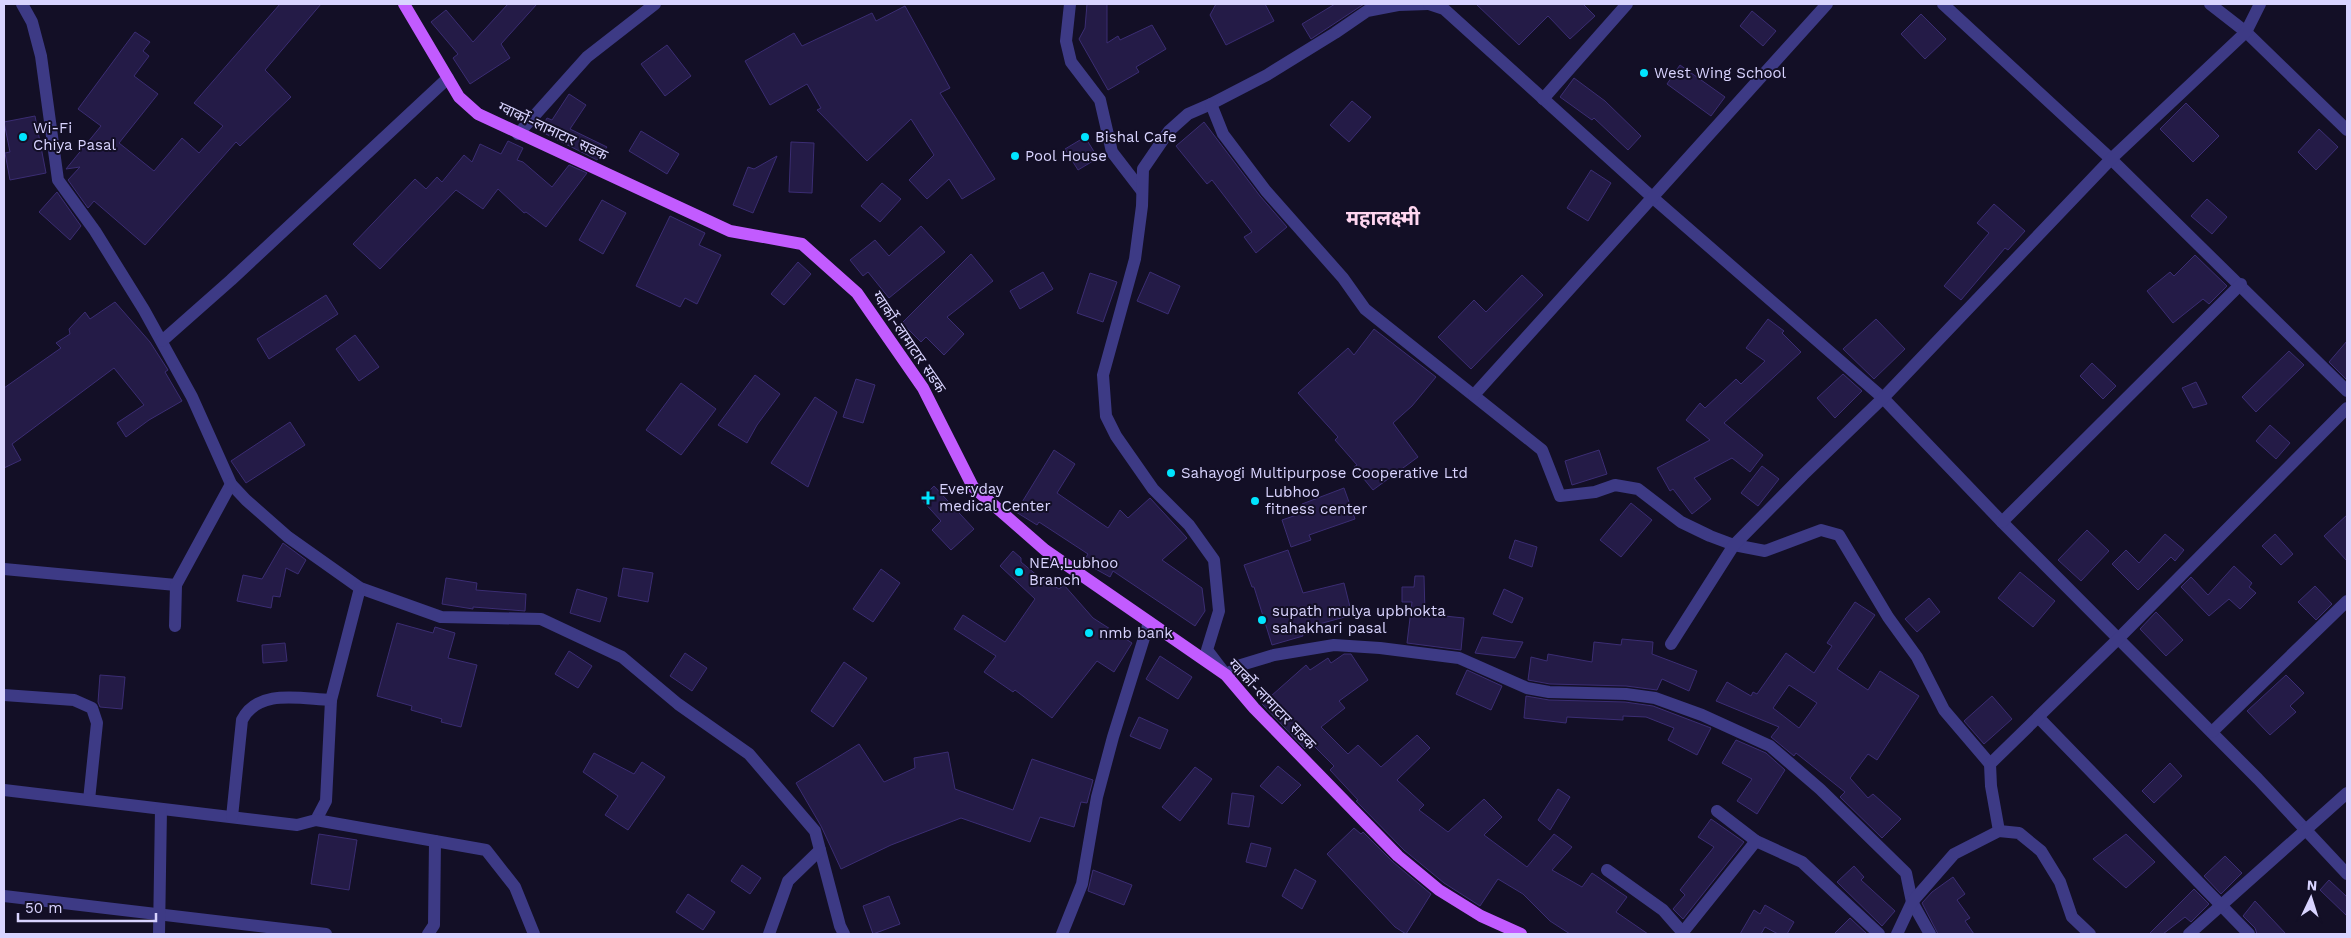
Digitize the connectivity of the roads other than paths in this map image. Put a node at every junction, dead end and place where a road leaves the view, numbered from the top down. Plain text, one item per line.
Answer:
1 (22, 4) edge
2 (404, 4) edge
3 (655, 4) edge
4 (1070, 4) edge
5 (1430, 4) edge
6 (1627, 4) edge
7 (1827, 4) edge
8 (1943, 4) edge
9 (2210, 4) edge
10 (2260, 4) edge
11 (1365, 7) edge
12 (2246, 32) junction
13 (448, 78) junction
14 (1543, 99) junction
15 (1211, 104) junction
16 (2347, 130) edge
17 (518, 134) junction
18 (2111, 159) junction
19 (1142, 191) junction
20 (1652, 197) junction
21 (2241, 284) junction
22 (162, 341) junction
23 (2347, 391) edge
24 (1474, 395) junction
25 (1883, 398) junction
26 (2347, 408) edge
27 (231, 484) junction
28 (2002, 522) junction
29 (1734, 545) junction
30 (4, 569) edge
31 (176, 586) junction
32 (360, 588) junction
33 (2347, 601) edge
34 (1149, 622) junction
35 (175, 626) dead end
36 (2118, 639) junction
37 (1670, 644) dead end
38 (1226, 675) junction
39 (4, 695) edge
40 (331, 700) junction
41 (2038, 718) junction
42 (2212, 732) junction
43 (1990, 764) junction
44 (4, 790) edge
45 (2347, 793) edge
46 (90, 800) junction
47 (161, 809) junction
48 (1717, 811) dead end
49 (232, 817) junction
50 (316, 820) junction
51 (1999, 831) junction
52 (2307, 831) junction
53 (435, 841) junction
54 (1756, 841) junction
55 (820, 850) junction
56 (1607, 870) dead end
57 (2347, 874) edge
58 (4, 896) edge
59 (1912, 902) junction
60 (2220, 906) junction
61 (160, 915) junction
62 (1684, 933) edge
63 (159, 934) edge
64 (326, 934) edge
65 (428, 934) edge
66 (534, 934) edge
67 (769, 934) edge
68 (844, 934) edge
69 (1062, 934) edge
70 (1521, 934) edge
71 (1879, 934) edge
72 (1897, 934) edge
73 (1930, 934) edge
74 (2090, 934) edge
75 (2189, 934) edge
76 (2249, 934) edge

1 - 22 street
2 - 13 main road, ग्वार्को-लामाटार सडक
3 - 17 street
4 - 19 street
5 - 11 street
5 - 14 street
6 - 14 street
7 - 20 street
8 - 18 street
9 - 12 street
10 - 12 street
11 - 15 street
12 - 16 street
12 - 18 street
13 - 17 main road, ग्वार्को-लामाटार सडक
13 - 22 street
14 - 20 street
15 - 19 street
15 - 24 street
17 - 34 main road, ग्वार्को-लामाटार सडक
18 - 21 street
18 - 25 street
19 - 38 street
20 - 24 street
20 - 25 street
21 - 23 street
21 - 28 street
22 - 27 street
24 - 29 street
25 - 28 street
25 - 29 street
26 - 36 street
27 - 31 street
27 - 32 street
28 - 36 street
29 - 37 street
29 - 43 street
30 - 31 street
31 - 35 street
32 - 40 street
32 - 55 street
33 - 42 street
34 - 38 main road, ग्वार्को-लामाटार सडक
34 - 69 street
36 - 41 street
36 - 42 street
38 - 59 street
38 - 70 main road, ग्वार्को-लामाटार सडक
39 - 46 street
40 - 49 street
40 - 50 street
41 - 43 street
41 - 60 street
42 - 52 street
43 - 51 street
44 - 46 street
45 - 52 street
46 - 47 street
47 - 49 street
47 - 61 street
48 - 54 street
49 - 50 street
50 - 53 street
51 - 59 street
51 - 74 street
52 - 57 street
52 - 60 street
53 - 65 street
53 - 66 street
54 - 62 street
54 - 71 street
55 - 67 street
55 - 68 street
56 - 62 street
58 - 61 street
59 - 72 street
59 - 73 street
60 - 75 street
60 - 76 street
61 - 63 street
61 - 64 street

